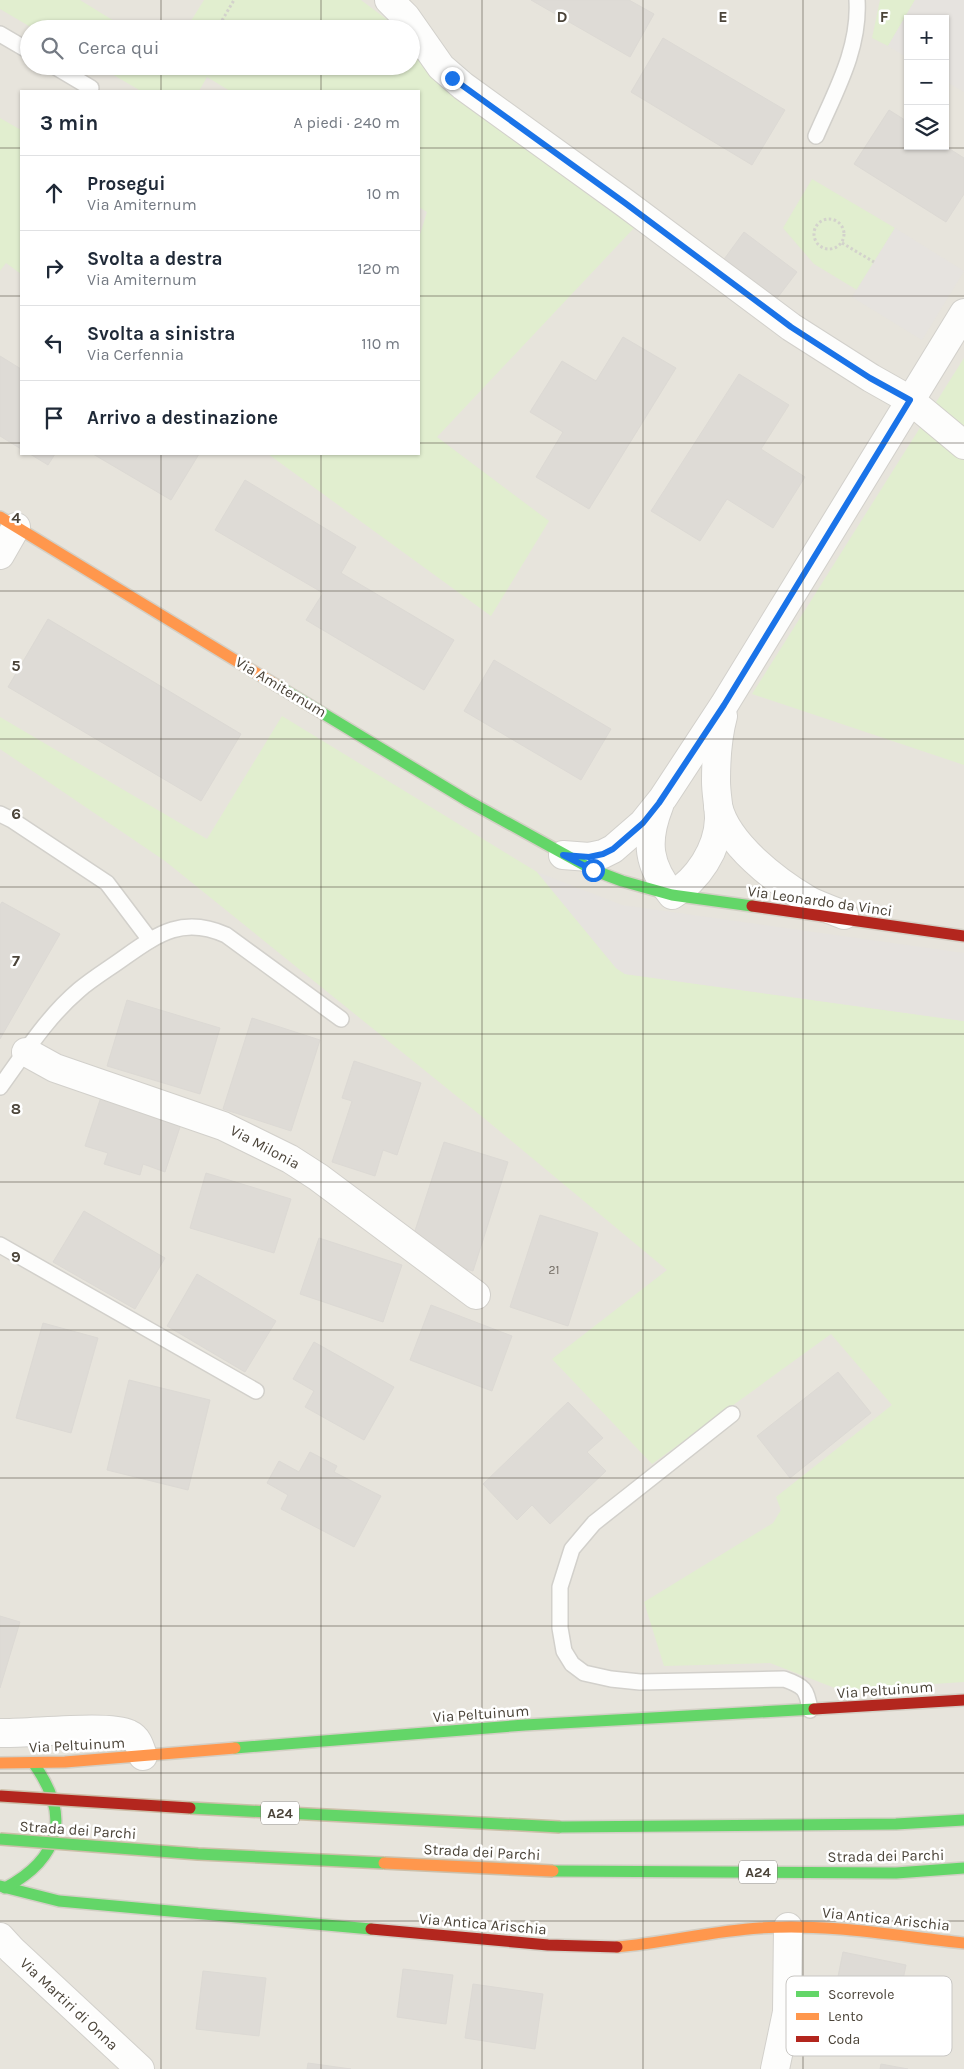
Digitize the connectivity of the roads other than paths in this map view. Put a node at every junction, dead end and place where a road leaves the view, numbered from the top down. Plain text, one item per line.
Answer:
1 (389, 0) edge
2 (857, 0) edge
3 (408, 20) edge
4 (0, 34) edge
5 (420, 37) edge
6 (20, 46) edge
7 (69, 75) edge
8 (91, 88) dead end
9 (816, 136) dead end
10 (964, 313) edge
11 (910, 400) junction
12 (964, 444) edge
13 (8, 522) edge
14 (0, 555) edge
15 (724, 705) junction
16 (663, 798) junction
17 (718, 802) junction
18 (0, 814) edge
19 (563, 855) junction
20 (672, 895) junction
21 (862, 922) junction
22 (964, 936) edge
23 (150, 940) junction
24 (341, 1019) dead end
25 (26, 1052) junction
26 (0, 1087) edge
27 (0, 1245) edge
28 (476, 1295) dead end
29 (256, 1391) dead end
30 (732, 1414) dead end
31 (964, 1700) edge
32 (810, 1710) junction
33 (0, 1733) edge
34 (143, 1756) junction
35 (0, 1763) edge
36 (34, 1764) junction
37 (0, 1796) edge
38 (964, 1820) edge
39 (0, 1839) edge
40 (964, 1868) edge
41 (3, 1887) edge
42 (788, 1927) junction
43 (0, 1937) edge
44 (964, 1943) edge
45 (787, 1976) edge
46 (786, 2017) edge
47 (140, 2069) edge
48 (776, 2069) edge

1 - 3 street
2 - 9 lane
4 - 6 lane
5 - 11 street
7 - 8 lane
10 - 11 street, Via Amiternum
11 - 12 street
11 - 15 street, Via Amiternum
13 - 14 street
13 - 19 main road, Via Amiternum
15 - 16 street, Via Amiternum
15 - 17 street, Via Amiternum
16 - 19 street, Via Amiternum
16 - 20 street
17 - 20 street, Via Amiternum
17 - 21 street
18 - 23 lane
19 - 20 main road, Via Amiternum
20 - 21 main road, Via Leonardo da Vinci
21 - 22 main road, Via Leonardo da Vinci
23 - 24 lane
23 - 25 lane
25 - 26 lane
25 - 28 street, Via Milonia
27 - 29 lane
30 - 32 lane
31 - 32 main road, Via Peltuinum
32 - 34 main road, Via Peltuinum
33 - 34 street
34 - 36 main road, Via Peltuinum
35 - 36 main road, Via Peltuinum
36 - 41 main road
37 - 38 main road, Strada dei Parchi / A24, bridge
39 - 40 main road, Strada dei Parchi / A24, bridge
41 - 42 main road, Via Antica Arischia
42 - 44 main road, Via Antica Arischia
42 - 45 street
43 - 47 street, Via Martiri di Onna
46 - 48 street

